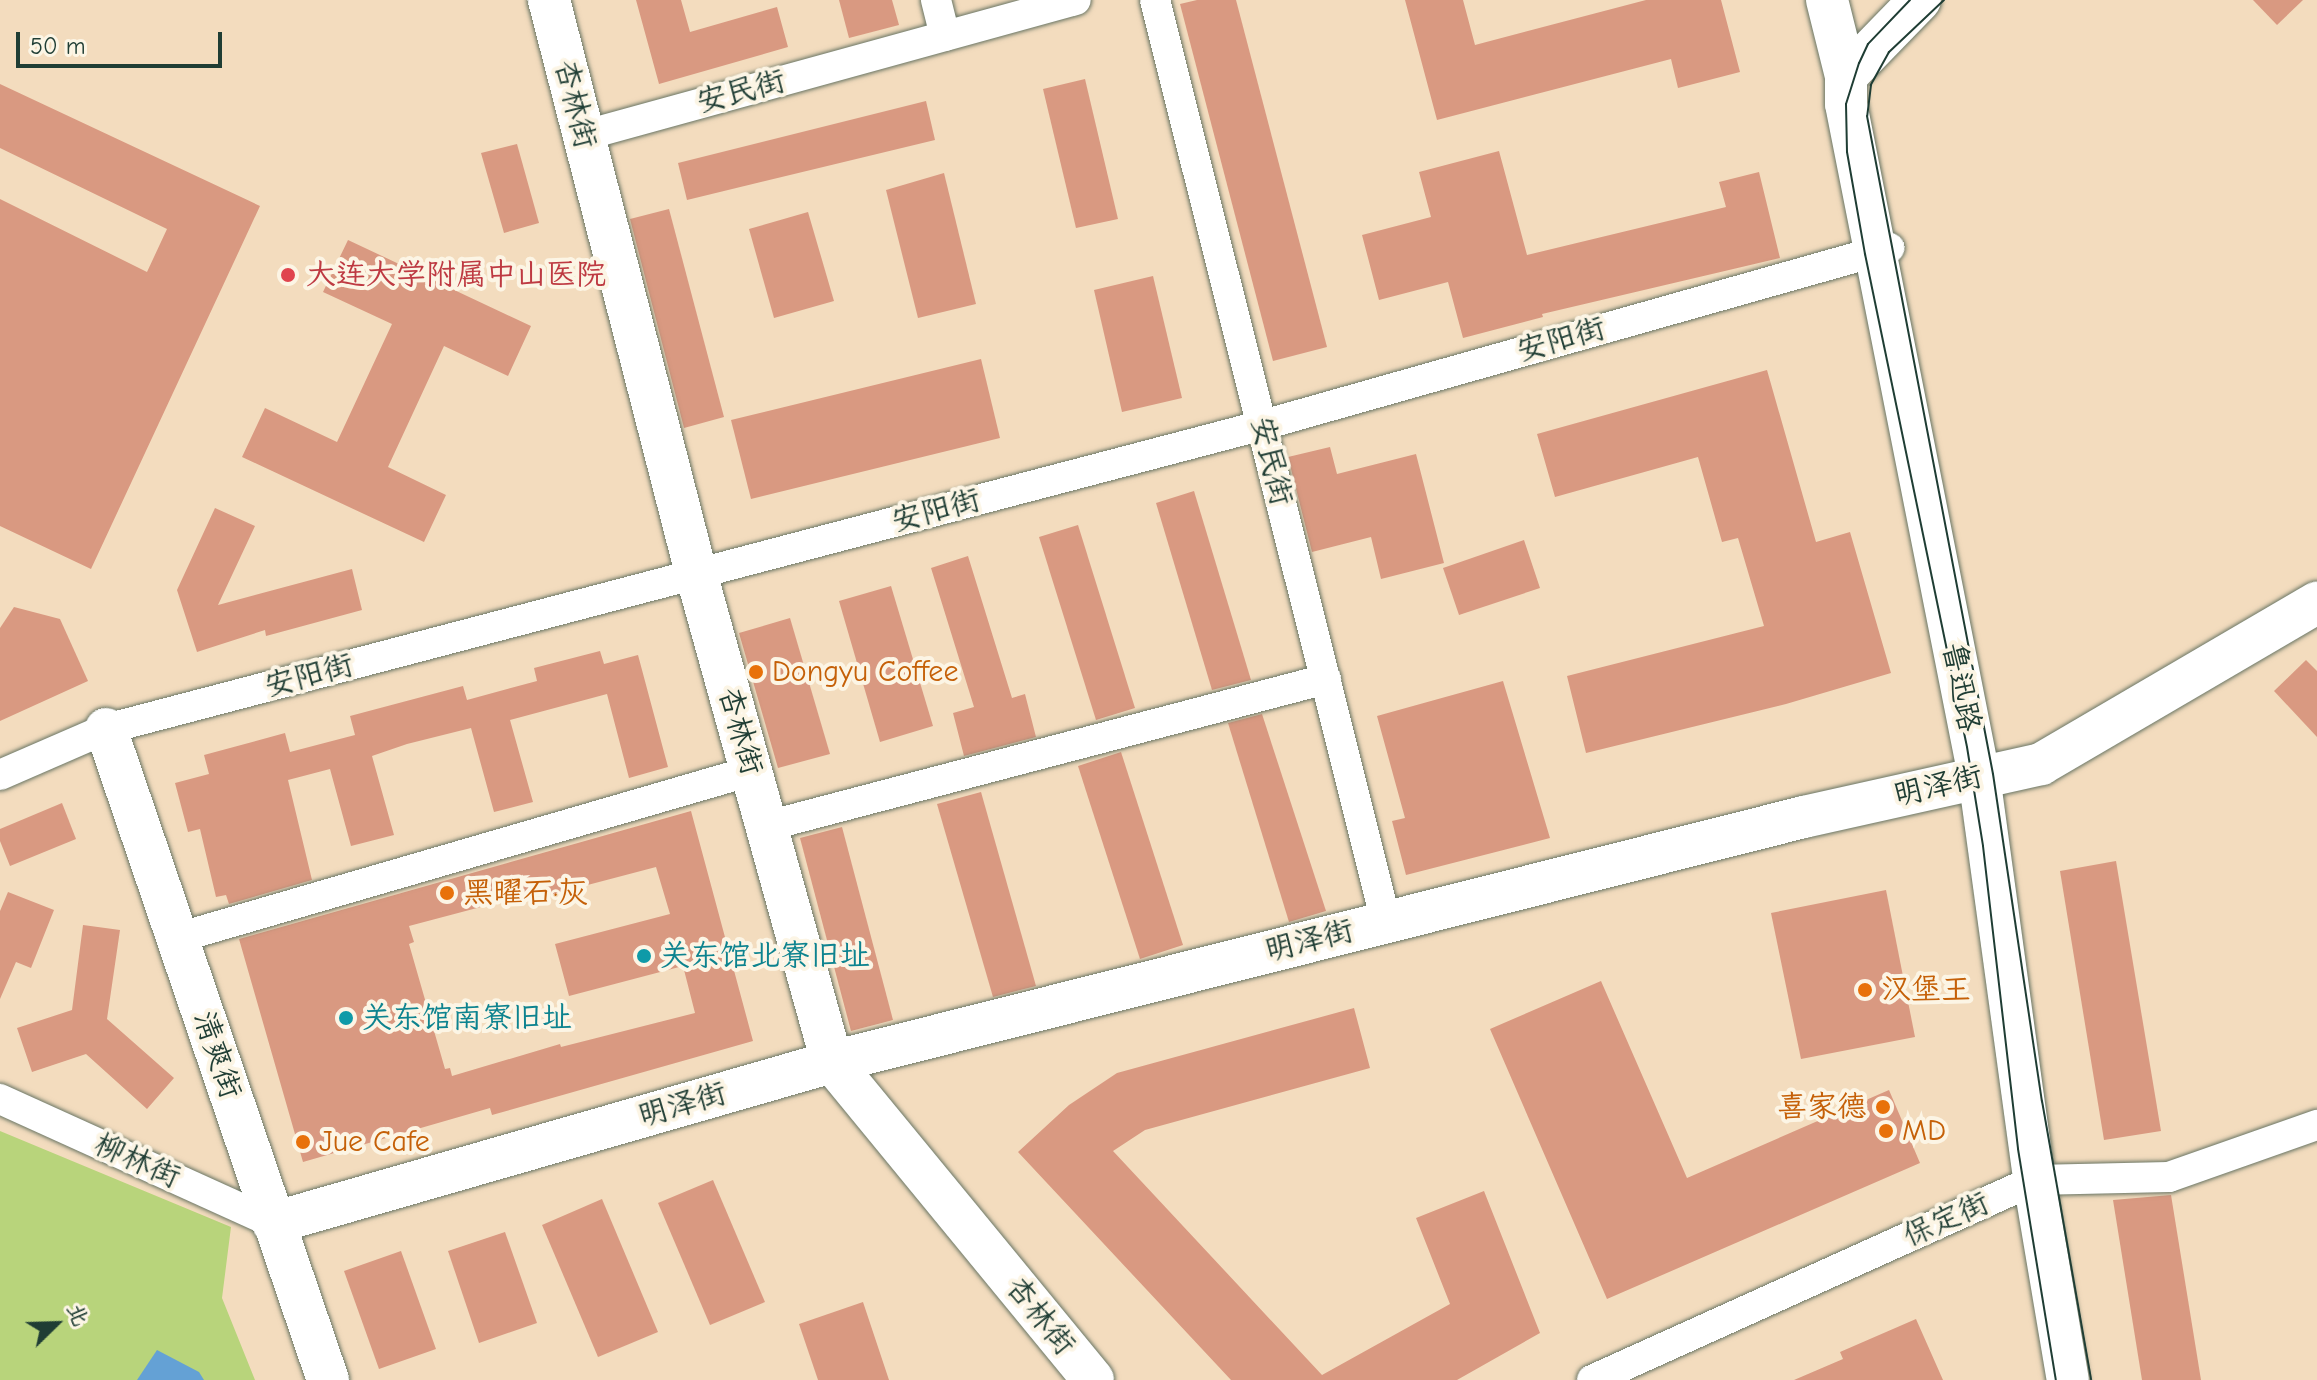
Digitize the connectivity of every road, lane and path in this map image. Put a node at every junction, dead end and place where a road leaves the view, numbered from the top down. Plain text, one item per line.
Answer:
1 (549, 0) edge
2 (936, 0) edge
3 (1076, 0) edge
4 (1155, 0) edge
5 (1827, 0) edge
6 (1920, 0) edge
7 (945, 36) junction
8 (1846, 76) junction
9 (582, 136) junction
10 (1882, 250) junction
11 (1263, 425) junction
12 (696, 573) junction
13 (2316, 606) edge
14 (1326, 679) junction
15 (106, 729) junction
16 (751, 771) junction
17 (0, 775) edge
18 (1979, 776) junction
19 (767, 826) junction
20 (1386, 922) junction
21 (177, 938) junction
22 (832, 1062) junction
23 (0, 1099) edge
24 (2317, 1125) edge
25 (2034, 1180) junction
26 (273, 1223) junction
27 (328, 1380) edge
28 (1093, 1380) edge
29 (1592, 1380) edge
30 (2068, 1380) edge

1 - 9 street, 杏林街
2 - 7 street
3 - 7 street, 安民街
4 - 11 street, 安民街
5 - 8 street, 鲁迅路
6 - 8 street
7 - 9 street, 安民街
8 - 10 street, 鲁迅路
9 - 12 street, 杏林街
10 - 11 street, 安阳街
10 - 18 street, 鲁迅路
11 - 12 street, 安阳街
11 - 14 street, 安民街
12 - 15 street, 安阳街
12 - 16 street, 杏林街
13 - 18 street, 明泽街
14 - 19 street
14 - 20 street, 安民街
15 - 17 street, 安阳街
15 - 21 street, 清爽街
16 - 19 street, 杏林街
16 - 21 street
18 - 20 street, 明泽街
18 - 25 street, 鲁迅路
19 - 22 street, 杏林街
20 - 22 street, 明泽街
21 - 26 street, 清爽街
22 - 26 street, 明泽街
22 - 28 street, 杏林街
23 - 26 street, 柳林街
24 - 25 street, 保定街
25 - 29 street, 保定街
25 - 30 street, 鲁迅路
26 - 27 street, 清爽街

